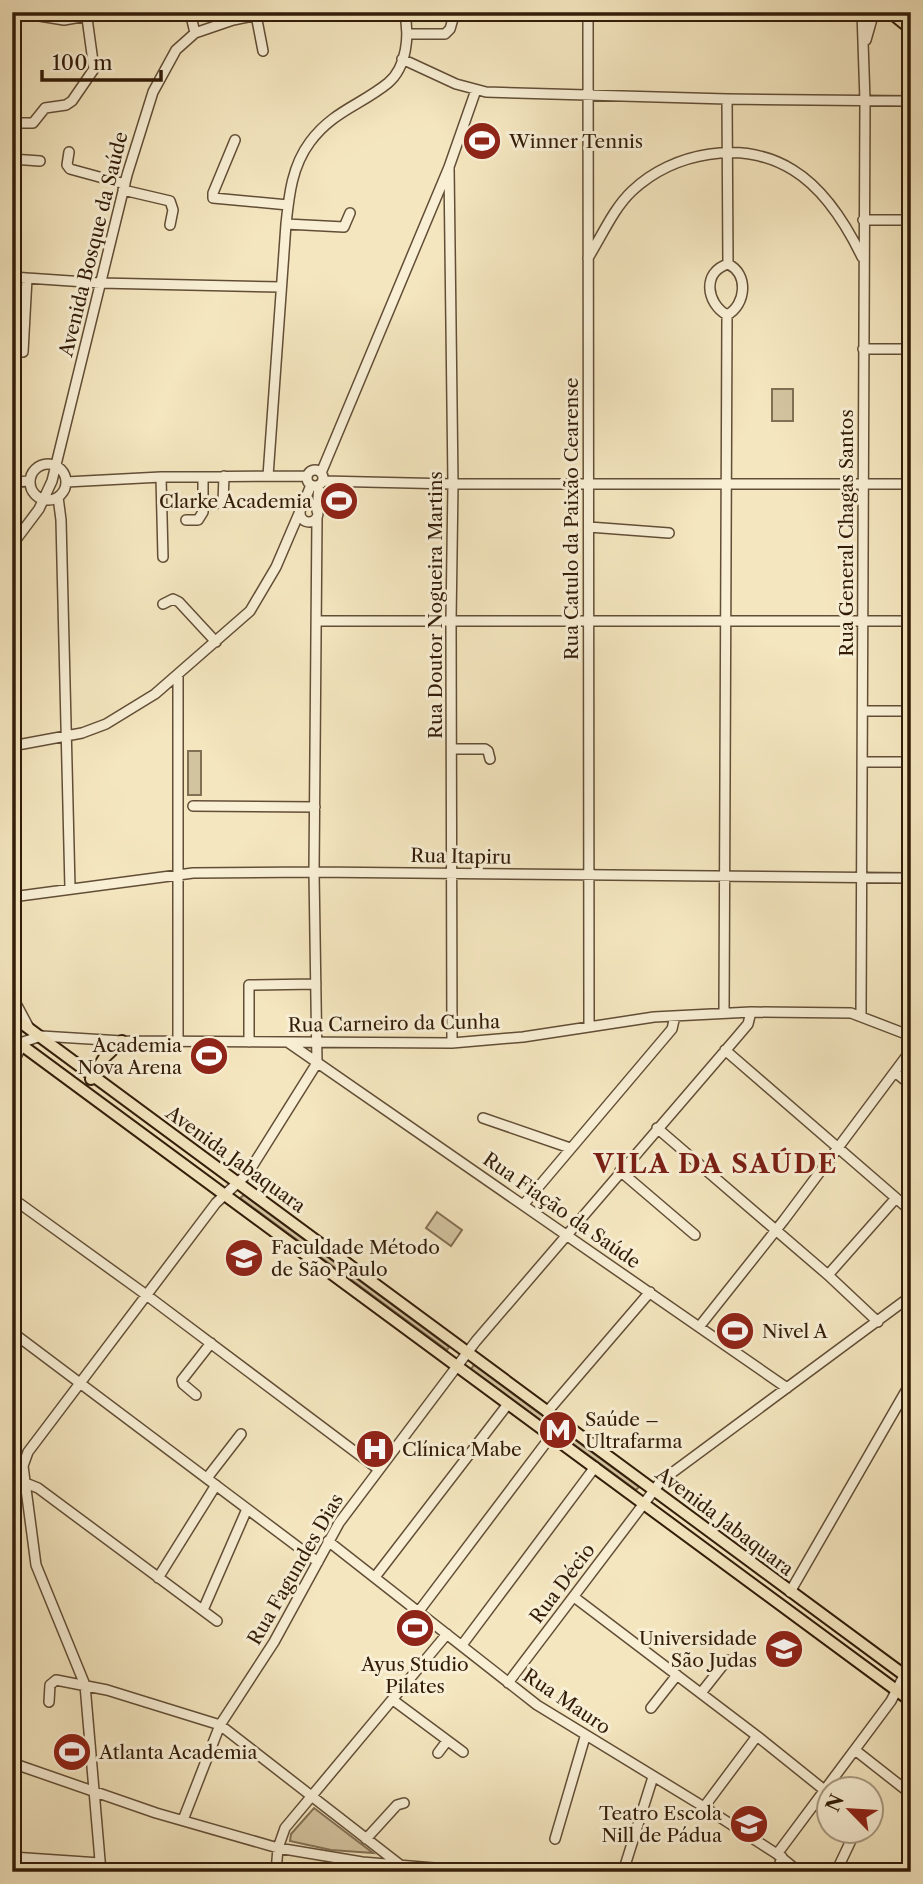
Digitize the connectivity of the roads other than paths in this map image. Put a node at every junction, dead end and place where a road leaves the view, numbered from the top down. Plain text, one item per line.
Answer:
1 (15, 12) edge
2 (109, 12) edge
3 (190, 12) edge
4 (223, 12) edge
5 (272, 12) edge
6 (404, 12) edge
7 (455, 12) edge
8 (588, 12) edge
9 (862, 12) edge
10 (874, 12) edge
11 (890, 12) edge
12 (256, 15) junction
13 (88, 18) junction
14 (233, 20) junction
15 (911, 29) edge
16 (195, 33) junction
17 (408, 34) junction
18 (864, 49) junction
19 (263, 51) dead end
20 (402, 59) junction
21 (476, 90) junction
22 (588, 95) junction
23 (727, 99) junction
24 (865, 101) junction
25 (911, 101) edge
26 (12, 123) edge
27 (235, 140) dead end
28 (69, 152) dead end
29 (727, 153) junction
30 (12, 159) edge
31 (40, 161) dead end
32 (449, 167) junction
33 (124, 187) junction
34 (288, 205) junction
35 (351, 213) dead end
36 (863, 220) junction
37 (911, 220) edge
38 (286, 224) junction
39 (170, 225) dead end
40 (588, 258) junction
41 (863, 259) junction
42 (728, 264) junction
43 (12, 277) edge
44 (27, 278) junction
45 (100, 283) junction
46 (281, 287) junction
47 (727, 315) junction
48 (863, 349) junction
49 (911, 349) edge
50 (23, 352) dead end
51 (56, 466) junction
52 (224, 476) junction
53 (268, 476) junction
54 (161, 477) junction
55 (203, 477) junction
56 (316, 480) junction
57 (30, 481) junction
58 (12, 482) edge
59 (66, 482) junction
60 (588, 483) junction
61 (726, 483) junction
62 (453, 484) junction
63 (863, 484) junction
64 (911, 484) edge
65 (58, 497) junction
66 (44, 500) junction
67 (210, 505) dead end
68 (301, 509) junction
69 (317, 514) junction
70 (186, 520) dead end
71 (589, 527) junction
72 (669, 533) dead end
73 (12, 545) edge
74 (163, 557) dead end
75 (163, 604) dead end
76 (317, 621) junction
77 (450, 621) junction
78 (589, 621) junction
79 (725, 621) junction
80 (863, 621) junction
81 (911, 621) edge
82 (216, 642) junction
83 (178, 674) junction
84 (863, 711) junction
85 (911, 711) edge
86 (67, 737) junction
87 (12, 746) edge
88 (452, 749) junction
89 (490, 759) dead end
90 (862, 762) junction
91 (911, 762) edge
92 (193, 806) dead end
93 (314, 807) junction
94 (314, 872) junction
95 (178, 874) junction
96 (452, 874) junction
97 (588, 875) junction
98 (725, 876) junction
99 (862, 877) junction
100 (911, 878) edge
101 (70, 888) junction
102 (12, 897) edge
103 (316, 984) junction
104 (12, 996) edge
105 (751, 1012) junction
106 (724, 1013) junction
107 (12, 1016) edge
108 (675, 1016) junction
109 (861, 1016) junction
110 (27, 1026) junction
111 (589, 1027) junction
112 (40, 1036) junction
113 (911, 1036) edge
114 (17, 1041) edge
115 (122, 1041) junction
116 (178, 1041) junction
117 (248, 1042) junction
118 (288, 1042) junction
119 (316, 1042) junction
120 (452, 1042) junction
121 (328, 1043) junction
122 (725, 1050) junction
123 (911, 1051) edge
124 (317, 1059) junction
125 (12, 1066) edge
126 (895, 1072) junction
127 (93, 1075) junction
128 (911, 1085) edge
129 (84, 1090) junction
130 (483, 1118) dead end
131 (657, 1128) junction
132 (570, 1148) junction
133 (838, 1148) junction
134 (620, 1171) junction
135 (239, 1183) junction
136 (225, 1195) junction
137 (12, 1198) edge
138 (896, 1198) junction
139 (524, 1204) junction
140 (911, 1211) edge
141 (776, 1230) junction
142 (566, 1233) junction
143 (695, 1235) dead end
144 (828, 1275) junction
145 (650, 1292) junction
146 (145, 1294) junction
147 (911, 1296) edge
148 (878, 1322) junction
149 (699, 1327) junction
150 (12, 1332) edge
151 (211, 1343) junction
152 (467, 1352) junction
153 (456, 1365) junction
154 (911, 1382) edge
155 (80, 1383) junction
156 (787, 1388) junction
157 (196, 1395) dead end
158 (508, 1404) junction
159 (547, 1412) junction
160 (241, 1434) dead end
161 (551, 1436) junction
162 (594, 1467) junction
163 (378, 1469) junction
164 (12, 1470) edge
165 (23, 1471) junction
166 (207, 1478) junction
167 (23, 1482) junction
168 (216, 1485) junction
169 (654, 1490) junction
170 (643, 1503) junction
171 (247, 1509) junction
172 (328, 1541) junction
173 (318, 1562) junction
174 (375, 1577) junction
175 (158, 1578) junction
176 (790, 1591) junction
177 (574, 1597) junction
178 (203, 1610) junction
179 (419, 1611) junction
180 (216, 1621) dead end
181 (447, 1634) junction
182 (462, 1645) junction
183 (727, 1660) dead end
184 (911, 1662) edge
185 (677, 1675) junction
186 (908, 1678) edge
187 (508, 1683) junction
188 (85, 1685) junction
189 (897, 1691) junction
190 (701, 1693) junction
191 (393, 1700) junction
192 (911, 1701) edge
193 (49, 1702) dead end
194 (650, 1708) dead end
195 (220, 1725) junction
196 (757, 1736) junction
197 (585, 1737) junction
198 (447, 1741) junction
199 (855, 1750) junction
200 (463, 1752) dead end
201 (438, 1753) dead end
202 (12, 1763) edge
203 (838, 1776) edge
204 (653, 1777) junction
205 (814, 1782) edge
206 (95, 1791) junction
207 (911, 1794) edge
208 (312, 1795) junction
209 (404, 1803) dead end
210 (704, 1807) junction
211 (814, 1810) edge
212 (183, 1820) junction
213 (366, 1839) junction
214 (555, 1839) dead end
215 (848, 1846) edge
216 (278, 1848) junction
217 (780, 1856) junction
218 (15, 1857) edge
219 (400, 1866) junction
220 (100, 1867) edge
221 (16, 1872) edge
222 (276, 1872) edge
223 (482, 1872) edge
224 (623, 1872) edge
225 (777, 1872) edge
226 (799, 1872) edge
227 (836, 1872) edge

1 - 13 street
2 - 13 street
3 - 16 street
4 - 14 street
5 - 12 street, Avenida Bosque da Saúde
6 - 17 street
7 - 17 street
8 - 22 street, Rua Catulo da Paixão Cearense
9 - 18 street, Rua General Chagas Santos
10 - 18 street, Rua General Chagas Santos
11 - 15 main road
12 - 14 street, Avenida Bosque da Saúde
12 - 19 street
13 - 26 street
14 - 16 street, Avenida Bosque da Saúde
16 - 33 street, Avenida Bosque da Saúde
17 - 20 street
18 - 24 street, Rua General Chagas Santos
20 - 21 street
20 - 34 street
21 - 22 street
21 - 32 street
22 - 23 street
22 - 40 street, Rua Catulo da Paixão Cearense
23 - 24 street
23 - 29 street
24 - 25 street
24 - 36 street, Rua General Chagas Santos
27 - 34 street
28 - 33 street
29 - 40 street
29 - 41 street
29 - 42 street
30 - 31 street
32 - 56 street
32 - 62 street, Rua Doutor Nogueira Martins
33 - 39 street
33 - 45 street, Avenida Bosque da Saúde
34 - 38 street
35 - 38 street
36 - 37 street
36 - 41 street, Rua General Chagas Santos
38 - 46 street
40 - 60 street, Rua Catulo da Paixão Cearense
41 - 48 street, Rua General Chagas Santos
42 - 47 street
42 - 47 street
43 - 44 street
44 - 45 street
44 - 50 street
45 - 46 street
45 - 51 street, Avenida Bosque da Saúde
46 - 53 street
47 - 61 street
48 - 49 street
48 - 63 street, Rua General Chagas Santos
51 - 57 street
51 - 59 street
51 - 66 street, Avenida Bosque da Saúde
52 - 53 street
52 - 55 street
52 - 67 street
53 - 56 street
54 - 55 street
54 - 59 street
54 - 74 street
55 - 70 street
56 - 62 street
56 - 68 street
56 - 69 street
57 - 58 street
57 - 66 street
59 - 65 street
60 - 61 street
60 - 62 street
60 - 71 street, Rua Catulo da Paixão Cearense
61 - 63 street
61 - 79 street
62 - 77 street, Rua Doutor Nogueira Martins
63 - 64 street
63 - 80 street, Rua General Chagas Santos
65 - 66 street
65 - 86 street
66 - 73 street, Avenida Bosque da Saúde
68 - 69 street
68 - 69 street
68 - 82 street
69 - 76 street
71 - 72 street
71 - 78 street, Rua Catulo da Paixão Cearense
75 - 82 street
76 - 77 street
76 - 93 street
77 - 78 street
77 - 88 street, Rua Doutor Nogueira Martins
78 - 79 street
78 - 97 street, Rua Catulo da Paixão Cearense
79 - 80 street
79 - 98 street
80 - 81 street
80 - 84 street, Rua General Chagas Santos
82 - 83 street
83 - 86 street
83 - 95 street
84 - 85 street
84 - 90 street, Rua General Chagas Santos
86 - 87 street
86 - 101 street
88 - 89 street
88 - 96 street, Rua Doutor Nogueira Martins
90 - 91 street
90 - 99 street, Rua General Chagas Santos
92 - 93 street
93 - 94 street
94 - 95 street, Rua Itapiru
94 - 96 street, Rua Itapiru
94 - 103 street
95 - 101 street, Rua Itapiru
95 - 116 street
96 - 97 street, Rua Itapiru
96 - 120 street, Rua Doutor Nogueira Martins
97 - 98 street, Rua Itapiru
97 - 111 street, Rua Catulo da Paixão Cearense
98 - 99 street, Rua Itapiru
98 - 106 street
99 - 100 street, Rua Itapiru
99 - 109 street, Rua General Chagas Santos
101 - 102 street, Rua Itapiru
103 - 117 street
103 - 119 street
104 - 110 street
105 - 106 street, Rua Carneiro da Cunha
105 - 109 street, Rua Carneiro da Cunha
105 - 122 street, Rua Fagundes Dias
106 - 108 street, Rua Carneiro da Cunha
107 - 110 main road, Avenida Jabaquara
108 - 111 street, Rua Carneiro da Cunha
108 - 132 street
109 - 113 street, Rua Carneiro da Cunha
110 - 112 main road, Avenida Jabaquara
111 - 120 street, Rua Carneiro da Cunha
112 - 114 street
112 - 115 street, Rua Carneiro da Cunha
112 - 127 main road, Avenida Jabaquara
114 - 125 street
114 - 129 main road, Avenida Jabaquara
115 - 116 street, Rua Carneiro da Cunha
115 - 127 main road
116 - 117 street, Rua Carneiro da Cunha
117 - 118 street, Rua Carneiro da Cunha
118 - 119 street, Rua Carneiro da Cunha
118 - 124 street, Rua Fiação da Saúde
119 - 121 street, Rua Carneiro da Cunha
119 - 124 street
120 - 121 street, Rua Carneiro da Cunha
121 - 124 street
122 - 131 street, Rua Fagundes Dias
122 - 133 street
123 - 126 street
124 - 135 street
124 - 139 street, Rua Fiação da Saúde
126 - 128 street
126 - 133 street
127 - 129 main road
127 - 135 main road, Avenida Jabaquara
129 - 136 main road, Avenida Jabaquara
130 - 132 street
131 - 134 street, Rua Fagundes Dias
131 - 141 street
132 - 139 street
133 - 138 street
133 - 141 street
134 - 142 street, Rua Fagundes Dias
134 - 143 street
135 - 136 street
135 - 152 main road, Avenida Jabaquara
136 - 146 street
136 - 153 main road, Avenida Jabaquara
137 - 146 street
138 - 140 street
138 - 144 street
139 - 142 street, Rua Fiação da Saúde
141 - 144 street
141 - 149 street
142 - 145 street, Rua Fiação da Saúde
142 - 152 street, Rua Fagundes Dias
144 - 148 street
145 - 149 street, Rua Fiação da Saúde
145 - 159 street
146 - 151 street
146 - 155 street
147 - 148 street, Rua Décio
148 - 156 street, Rua Décio
149 - 156 street, Rua Fiação da Saúde
150 - 155 street
151 - 157 street
151 - 163 street
152 - 153 street, Rua Fagundes Dias
152 - 159 main road, Avenida Jabaquara
153 - 158 main road, Avenida Jabaquara
153 - 163 street, Rua Fagundes Dias
154 - 176 street
155 - 165 street
155 - 166 street
156 - 169 street, Rua Décio
158 - 161 main road, Avenida Jabaquara
158 - 174 street
159 - 169 main road, Avenida Jabaquara
160 - 166 street
161 - 162 main road, Avenida Jabaquara
161 - 179 street
162 - 170 main road, Avenida Jabaquara
162 - 182 street
163 - 172 street, Rua Fagundes Dias
164 - 165 street
165 - 167 street
166 - 168 street
167 - 175 street
167 - 188 street
168 - 171 street
168 - 175 street
169 - 170 street, Rua Décio
169 - 176 main road, Avenida Jabaquara
170 - 177 street, Rua Décio
170 - 189 main road, Avenida Jabaquara
171 - 173 street
171 - 178 street
172 - 173 street, Rua Fagundes Dias
172 - 174 street, Rua Mauro
173 - 195 street, Rua Fagundes Dias
174 - 179 street, Rua Mauro
175 - 178 street
176 - 186 main road, Avenida Jabaquara
177 - 185 street
177 - 187 street, Rua Décio
178 - 180 street
179 - 181 street, Rua Mauro
181 - 182 street, Rua Mauro
181 - 191 street
182 - 187 street, Rua Mauro
183 - 190 street
184 - 186 street
185 - 190 street
185 - 194 street
186 - 189 street
187 - 197 street, Rua Mauro
188 - 193 street
188 - 195 street
188 - 206 street
189 - 192 main road, Avenida Jabaquara
189 - 199 street
190 - 196 street
191 - 198 street
191 - 208 street
195 - 208 street
195 - 212 street, Rua Fagundes Dias
196 - 205 street
196 - 210 street
197 - 204 street, Rua Mauro
197 - 214 street
198 - 200 street
198 - 201 street
199 - 203 street
199 - 207 street
202 - 206 street
204 - 210 street, Rua Mauro
204 - 224 street
206 - 212 street
206 - 220 street
208 - 213 street
208 - 216 street
209 - 213 street
210 - 217 street, Rua Mauro
211 - 217 street
212 - 216 street
213 - 219 street
215 - 227 street
216 - 219 street
216 - 222 street
217 - 225 street
217 - 226 street, Rua Mauro
218 - 220 street
218 - 221 street
219 - 223 street

